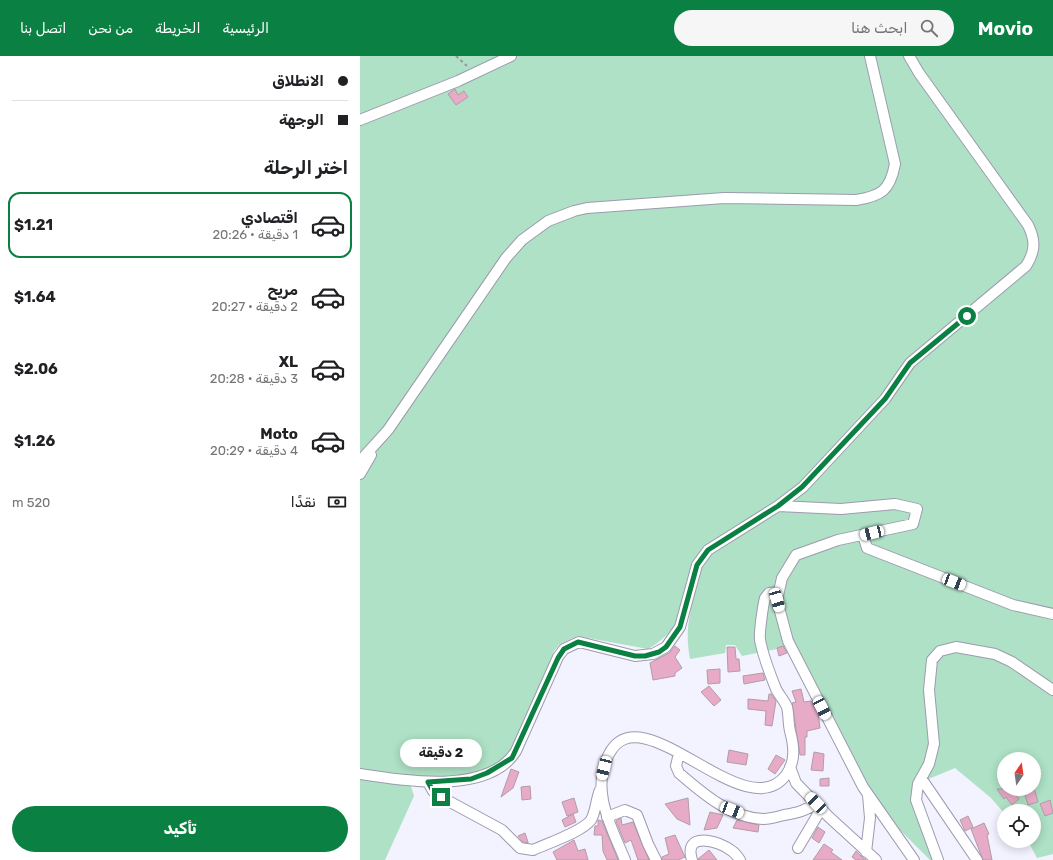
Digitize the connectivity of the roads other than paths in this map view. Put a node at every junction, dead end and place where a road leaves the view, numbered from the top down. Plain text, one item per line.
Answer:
1 (511, 56) edge
2 (870, 56) edge
3 (909, 56) edge
4 (360, 120) edge
5 (378, 443) junction
6 (360, 461) edge
7 (360, 474) edge
8 (778, 506) junction
9 (863, 535) junction
10 (778, 592) junction
11 (1053, 614) edge
12 (1053, 690) edge
13 (679, 753) junction
14 (790, 767) junction
15 (360, 774) edge
16 (922, 778) junction
17 (428, 782) junction
18 (600, 790) junction
19 (868, 795) junction
20 (818, 806) junction
21 (607, 817) junction
22 (798, 848) dead end
23 (866, 852) junction
24 (625, 860) edge
25 (656, 860) edge
26 (692, 860) edge
27 (740, 860) edge
28 (876, 860) edge
29 (914, 860) edge
30 (938, 860) edge
31 (977, 860) edge

1 - 4 street
2 - 5 street
3 - 8 street
5 - 6 street
5 - 7 street
8 - 9 street
8 - 17 street
9 - 10 street
9 - 11 street
10 - 14 street
10 - 19 street
12 - 16 street
13 - 14 street
13 - 18 street
13 - 20 street
14 - 20 street
15 - 17 street
16 - 30 street
16 - 31 street
17 - 18 street
18 - 21 street
19 - 23 street
19 - 29 street
20 - 22 street
20 - 23 street
21 - 24 street
21 - 25 street
23 - 28 street
26 - 27 street

